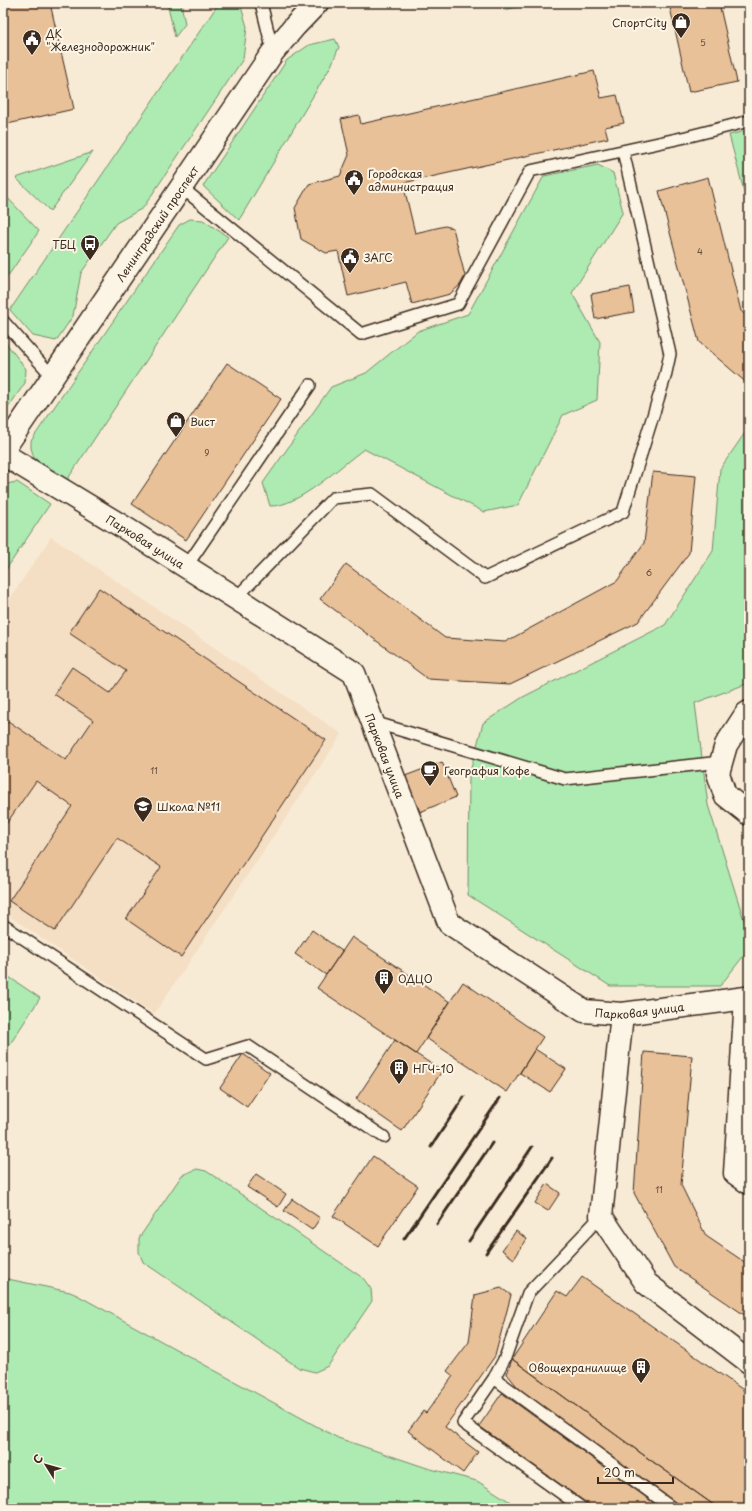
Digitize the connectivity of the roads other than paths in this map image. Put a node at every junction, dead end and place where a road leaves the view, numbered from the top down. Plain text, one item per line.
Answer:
1 (261, 3) edge
2 (317, 3) edge
3 (273, 52) junction
4 (749, 120) edge
5 (623, 151) junction
6 (181, 187) junction
7 (3, 321) edge
8 (52, 376) junction
9 (310, 385) dead end
10 (3, 450) edge
11 (3, 454) edge
12 (186, 567) junction
13 (236, 598) junction
14 (749, 712) edge
15 (373, 722) junction
16 (721, 762) junction
17 (749, 814) edge
18 (3, 925) edge
19 (747, 997) edge
20 (622, 1014) junction
21 (384, 1137) dead end
22 (749, 1183) edge
23 (601, 1216) junction
24 (749, 1362) edge
25 (494, 1378) junction
26 (582, 1508) edge
27 (672, 1508) edge

1 - 3 lane
2 - 3 street, Ленинградский проспект
3 - 6 street, Ленинградский проспект
4 - 5 lane
5 - 6 lane
5 - 13 lane
6 - 8 street, Ленинградский проспект
7 - 8 lane
8 - 10 street, Ленинградский проспект
9 - 12 lane
11 - 12 street, Парковая улица
12 - 13 street, Парковая улица
13 - 15 street, Парковая улица
14 - 16 street
15 - 16 lane
15 - 20 street, Парковая улица
16 - 17 street
18 - 21 lane
19 - 20 street, Парковая улица
19 - 22 street, Парковая улица
20 - 23 street
23 - 24 street
23 - 25 lane
25 - 26 lane
25 - 27 lane

